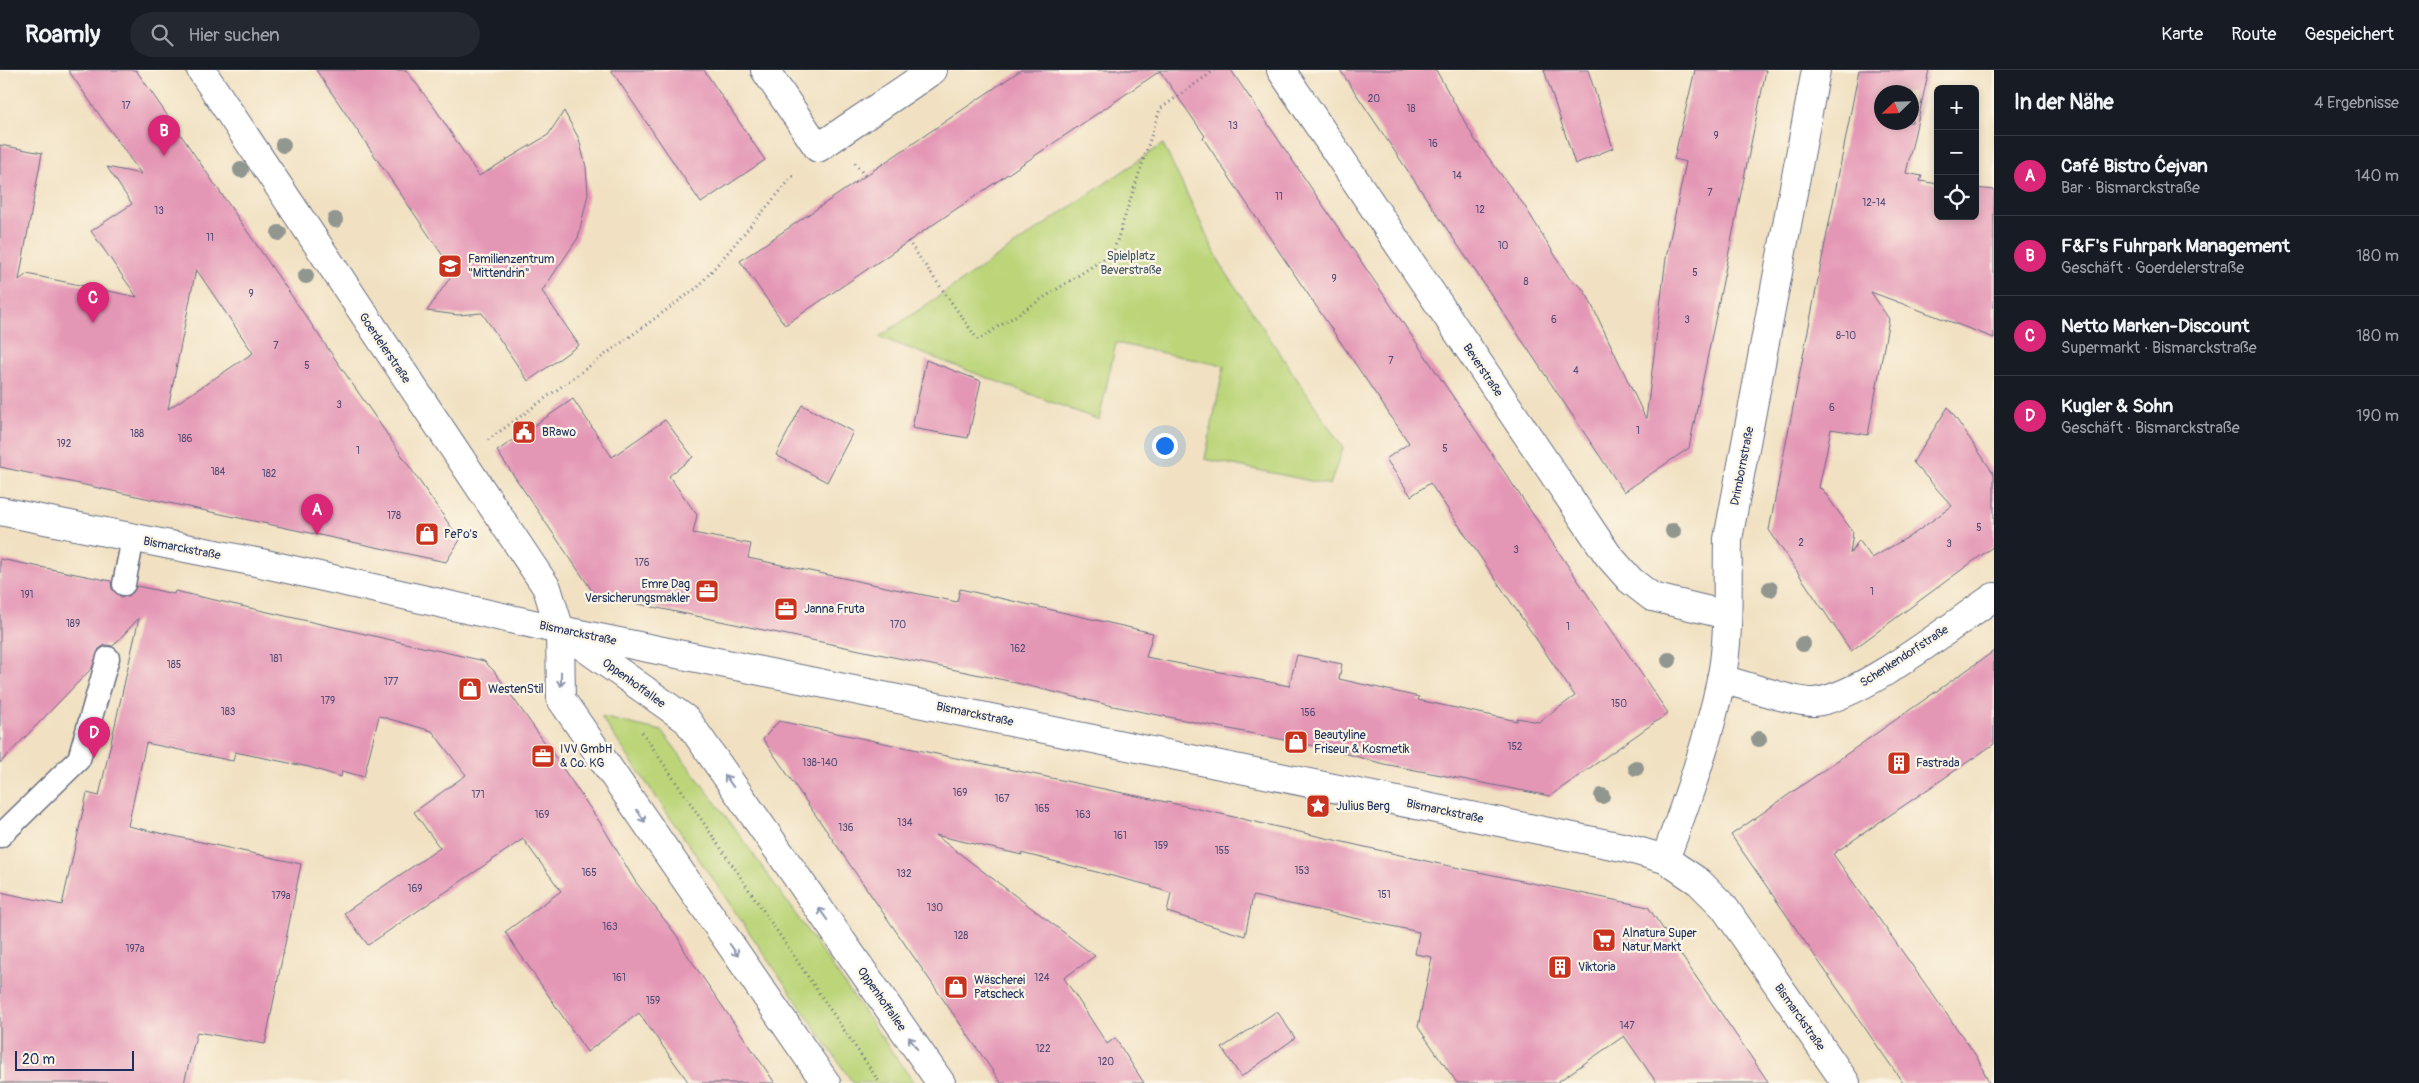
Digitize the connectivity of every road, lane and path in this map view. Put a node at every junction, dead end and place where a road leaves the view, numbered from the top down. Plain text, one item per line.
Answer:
1 (201, 70) edge
2 (765, 70) edge
3 (933, 70) edge
4 (1215, 70) edge
5 (1282, 70) edge
6 (1816, 70) edge
7 (818, 148) junction
8 (908, 241) dead end
9 (462, 460) junction
10 (0, 511) edge
11 (133, 538) junction
12 (124, 584) dead end
13 (1994, 597) edge
14 (1726, 615) junction
15 (560, 630) junction
16 (108, 658) dead end
17 (1721, 679) junction
18 (639, 728) dead end
19 (0, 836) edge
20 (1665, 859) junction
21 (826, 1083) edge
22 (880, 1083) edge
23 (941, 1083) edge
24 (1846, 1083) edge

1 - 9 street, Goerdelerstraße
2 - 7 street
3 - 7 street
4 - 8 path
5 - 14 street, Beverstraße
6 - 14 street, Drimbornstraße
7 - 9 path
9 - 15 street, Goerdelerstraße
10 - 11 street, Bismarckstraße
11 - 12 lane
11 - 15 street, Bismarckstraße
13 - 17 street, Schenkendorfstraße
14 - 17 street, Drimbornstraße
15 - 20 street, Bismarckstraße
15 -> 21 street
23 -> 15 street, Oppenhoffallee
16 - 19 lane
17 - 20 street, Drimbornstraße
18 - 22 path
20 - 24 street, Bismarckstraße

